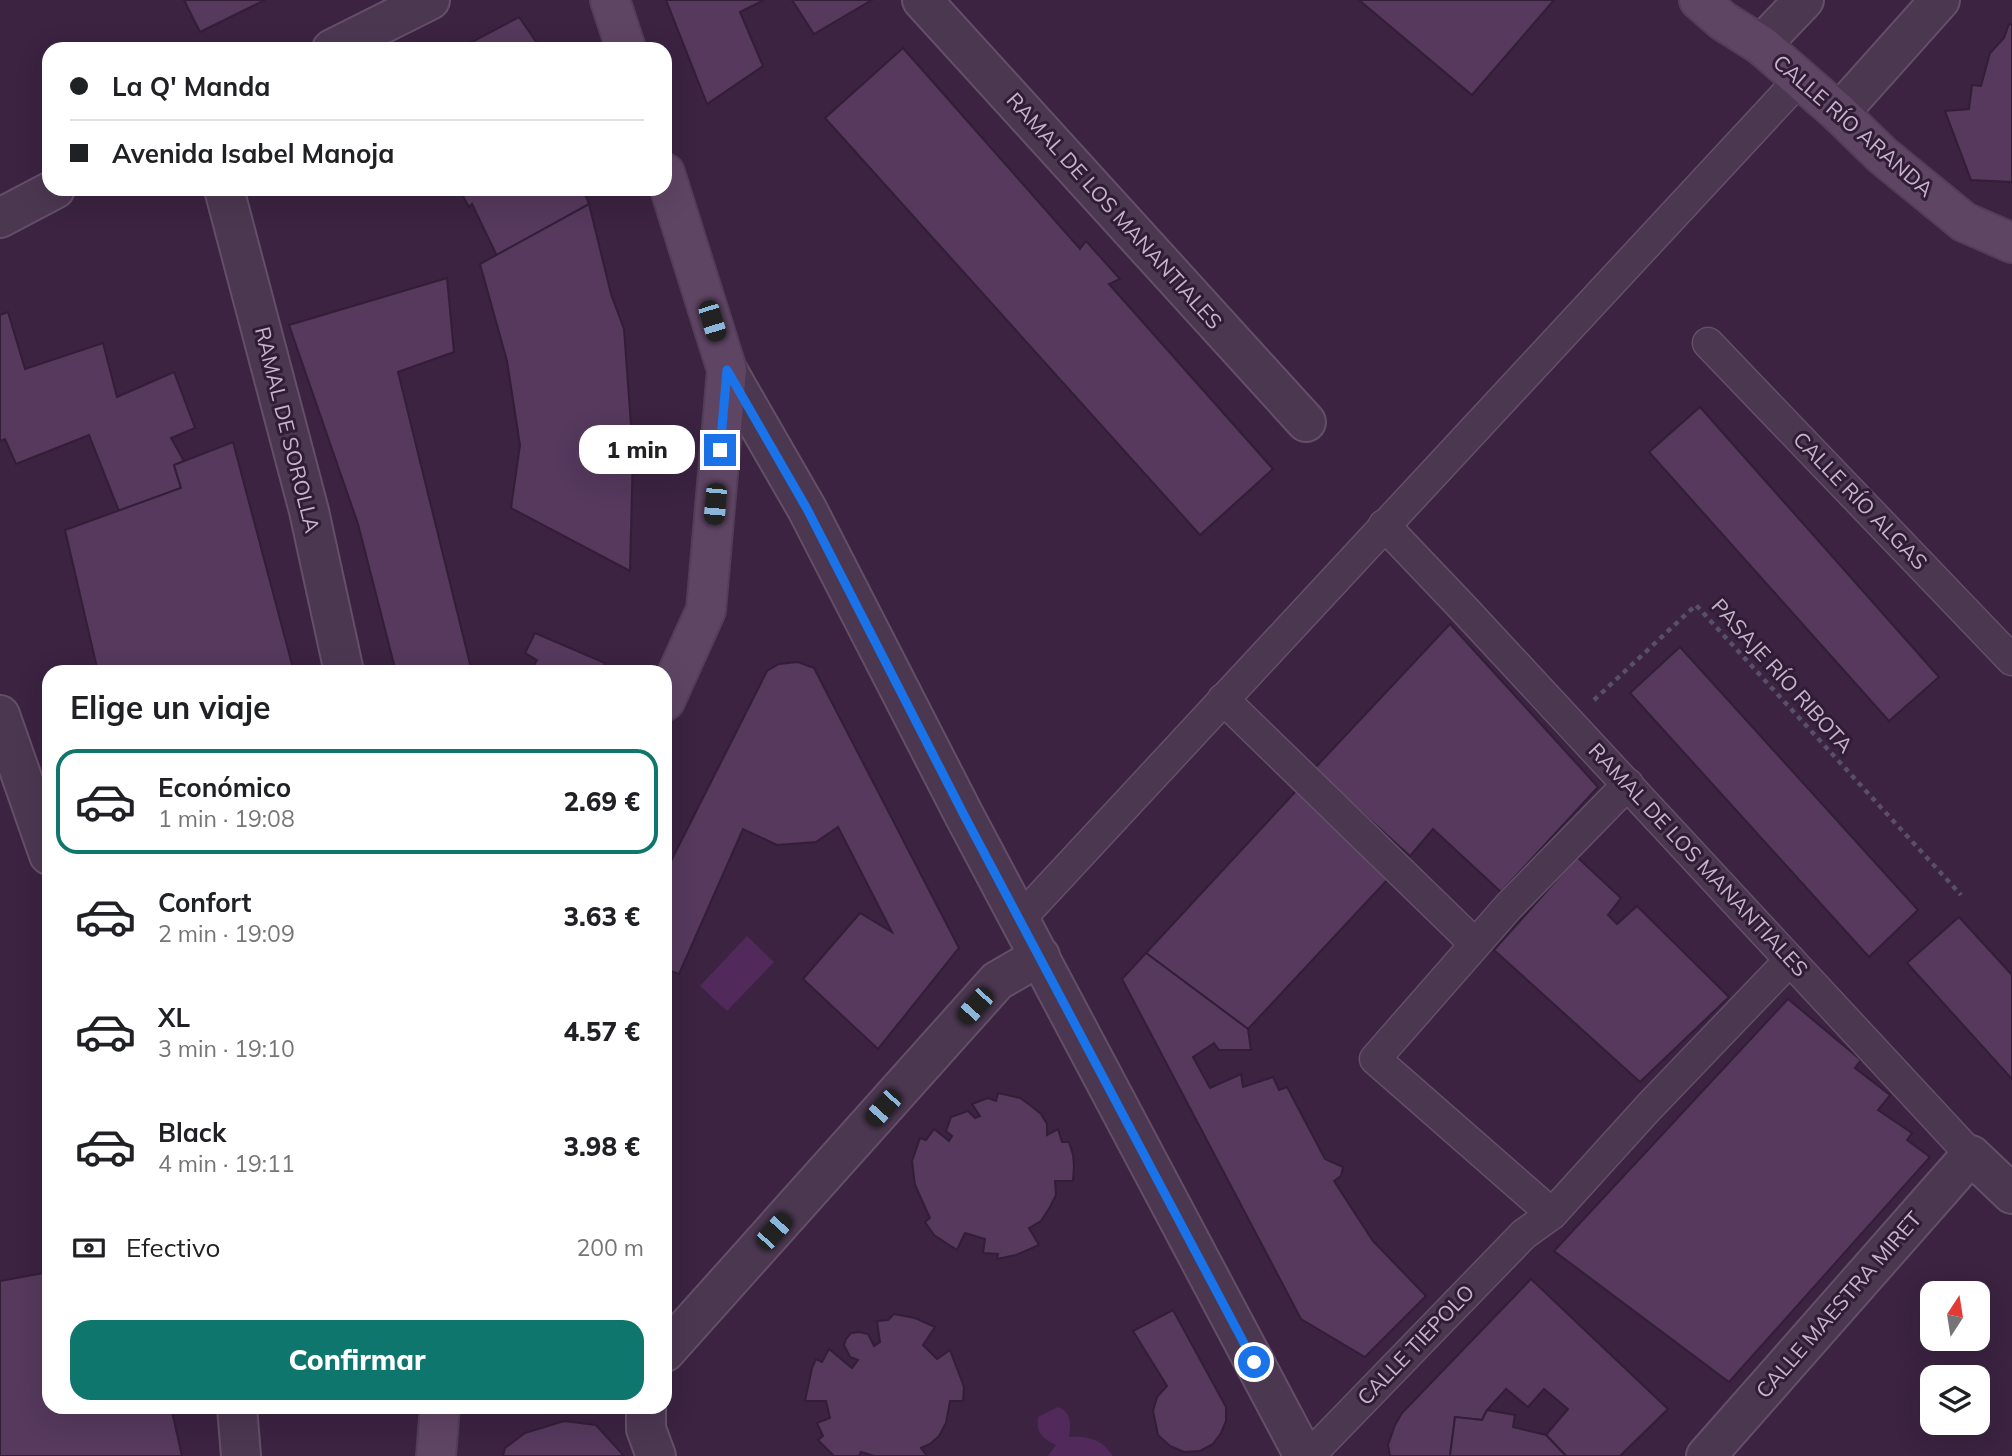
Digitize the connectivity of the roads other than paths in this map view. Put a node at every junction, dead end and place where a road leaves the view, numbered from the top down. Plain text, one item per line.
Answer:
1 (430, 0) edge
2 (610, 0) edge
3 (922, 0) edge
4 (1699, 0) edge
5 (1804, 0) edge
6 (1940, 0) edge
7 (346, 42) edge
8 (624, 42) edge
9 (1761, 45) junction
10 (1799, 80) junction
11 (1839, 113) junction
12 (672, 195) edge
13 (42, 196) edge
14 (226, 196) edge
15 (0, 218) edge
16 (2012, 243) edge
17 (1708, 343) dead end
18 (727, 370) junction
19 (1306, 422) dead end
20 (1384, 525) junction
21 (2012, 660) edge
22 (342, 665) edge
23 (672, 686) edge
24 (1223, 699) junction
25 (0, 715) edge
26 (1628, 784) junction
27 (42, 835) edge
28 (1020, 919) junction
29 (1475, 944) junction
30 (1040, 956) junction
31 (1790, 960) junction
32 (1971, 1155) junction
33 (2012, 1194) edge
34 (1552, 1214) junction
35 (672, 1344) edge
36 (238, 1414) edge
37 (439, 1414) edge
38 (646, 1414) edge
39 (241, 1456) edge
40 (436, 1456) edge
41 (656, 1456) edge
42 (1307, 1456) edge
43 (1706, 1456) edge

1 - 7 street
2 - 8 main road
3 - 19 street, RAMAL DE LOS MANANTIALES
4 - 9 main road, CALLE RÍO ARANDA
5 - 9 street
6 - 11 street
9 - 10 main road, CALLE RÍO ARANDA
10 - 11 main road, CALLE RÍO ARANDA
10 - 20 street
11 - 16 main road, CALLE RÍO ARANDA
12 - 18 main road
13 - 15 street
14 - 22 street, RAMAL DE SOROLLA
17 - 21 street, CALLE RÍO ALGAS
18 - 23 main road
18 - 28 street
20 - 24 street
20 - 26 street, RAMAL DE LOS MANANTIALES
24 - 28 street
24 - 29 street
25 - 27 street
26 - 29 street
26 - 31 street, RAMAL DE LOS MANANTIALES
28 - 30 street
29 - 34 street
30 - 35 street
30 - 42 street
31 - 32 street, RAMAL DE LOS MANANTIALES
31 - 34 street, CALLE TIEPOLO
32 - 33 street, RAMAL DE LOS MANANTIALES
32 - 43 street, CALLE MAESTRA MIRET
34 - 42 street, CALLE TIEPOLO
36 - 39 street
37 - 40 main road
38 - 41 street

